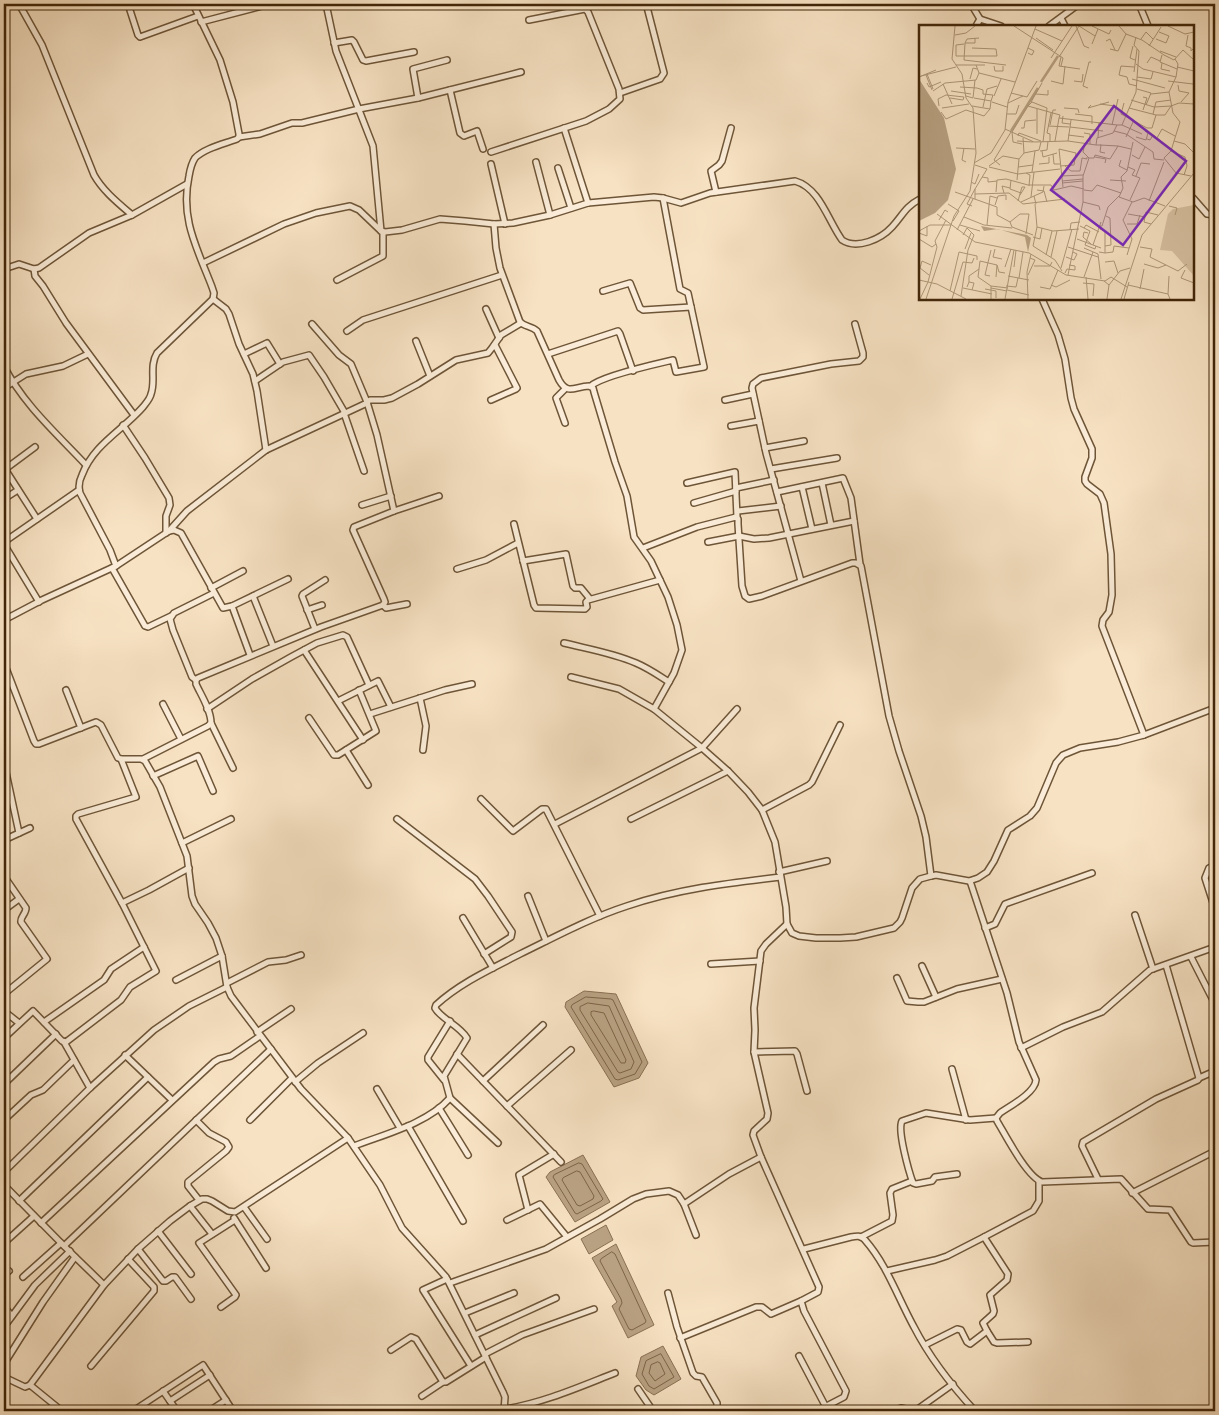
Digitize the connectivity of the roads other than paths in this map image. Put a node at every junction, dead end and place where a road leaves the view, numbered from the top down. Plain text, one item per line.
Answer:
1 (19, 4) edge
2 (128, 4) edge
3 (193, 4) edge
4 (270, 4) edge
5 (326, 4) edge
6 (648, 4) edge
7 (972, 4) edge
8 (1079, 4) edge
9 (1139, 4) edge
10 (582, 7) edge
11 (198, 16) junction
12 (1061, 18) junction
13 (980, 19) junction
14 (529, 20) dead end
15 (201, 22) junction
16 (977, 25) edge
17 (998, 25) edge
18 (1050, 25) edge
19 (1064, 25) edge
20 (1148, 25) edge
21 (334, 43) junction
22 (414, 52) dead end
23 (447, 60) dead end
24 (521, 72) dead end
25 (450, 90) junction
26 (620, 93) junction
27 (418, 98) junction
28 (359, 109) junction
29 (564, 128) junction
30 (731, 128) dead end
31 (239, 137) junction
32 (483, 149) dead end
33 (491, 152) dead end
34 (536, 162) dead end
35 (491, 164) dead end
36 (558, 168) dead end
37 (187, 184) junction
38 (716, 192) junction
39 (663, 198) junction
40 (1194, 199) edge
41 (919, 200) edge
42 (588, 203) junction
43 (571, 208) junction
44 (1215, 214) edge
45 (132, 215) junction
46 (550, 215) junction
47 (494, 224) junction
48 (505, 224) junction
49 (382, 231) junction
50 (203, 263) junction
51 (4, 269) edge
52 (34, 269) junction
53 (502, 275) junction
54 (337, 280) dead end
55 (603, 291) dead end
56 (213, 300) junction
57 (1042, 300) edge
58 (691, 307) junction
59 (486, 309) dead end
60 (521, 323) junction
61 (312, 324) dead end
62 (855, 324) dead end
63 (348, 330) dead end
64 (499, 338) junction
65 (416, 340) dead end
66 (495, 345) junction
67 (88, 354) junction
68 (244, 354) junction
69 (548, 354) junction
70 (280, 364) junction
71 (4, 366) edge
72 (633, 371) junction
73 (430, 376) junction
74 (12, 382) junction
75 (255, 382) junction
76 (591, 386) junction
77 (4, 388) edge
78 (565, 388) junction
79 (753, 394) junction
80 (491, 400) dead end
81 (725, 400) dead end
82 (367, 402) junction
83 (345, 413) junction
84 (134, 415) junction
85 (759, 421) junction
86 (565, 423) dead end
87 (123, 426) junction
88 (731, 426) dead end
89 (804, 441) dead end
90 (35, 447) dead end
91 (765, 448) junction
92 (266, 450) junction
93 (837, 458) dead end
94 (86, 465) junction
95 (771, 469) junction
96 (4, 470) edge
97 (364, 471) dead end
98 (774, 480) junction
99 (688, 483) dead end
100 (822, 483) junction
101 (802, 487) junction
102 (18, 490) junction
103 (79, 490) junction
104 (736, 490) junction
105 (777, 492) junction
106 (391, 496) junction
107 (439, 496) dead end
108 (4, 499) edge
109 (694, 503) dead end
110 (362, 505) dead end
111 (781, 506) junction
112 (394, 511) junction
113 (738, 511) junction
114 (737, 517) junction
115 (37, 519) junction
116 (854, 521) junction
117 (514, 524) dead end
118 (831, 525) junction
119 (812, 529) junction
120 (167, 532) junction
121 (788, 534) junction
122 (739, 536) junction
123 (708, 542) dead end
124 (4, 543) edge
125 (518, 543) junction
126 (642, 548) junction
127 (523, 560) junction
128 (860, 564) junction
129 (114, 567) junction
130 (457, 569) dead end
131 (243, 571) dead end
132 (288, 579) dead end
133 (325, 580) dead end
134 (660, 580) junction
135 (801, 582) junction
136 (211, 588) junction
137 (214, 593) junction
138 (253, 596) junction
139 (590, 599) junction
140 (39, 602) junction
141 (407, 604) dead end
142 (322, 605) dead end
143 (383, 605) junction
144 (232, 606) junction
145 (307, 610) junction
146 (171, 615) junction
147 (4, 620) edge
148 (315, 629) junction
149 (564, 643) dead end
150 (273, 646) junction
151 (304, 650) junction
152 (250, 655) junction
153 (4, 662) edge
154 (571, 677) dead end
155 (196, 680) junction
156 (669, 682) junction
157 (472, 684) dead end
158 (369, 685) junction
159 (66, 690) dead end
160 (359, 690) junction
161 (420, 698) junction
162 (338, 701) junction
163 (163, 704) dead end
164 (391, 707) junction
165 (1215, 708) edge
166 (207, 709) junction
167 (737, 709) dead end
168 (654, 710) junction
169 (370, 714) junction
170 (309, 718) dead end
171 (211, 723) junction
172 (840, 725) dead end
173 (80, 728) junction
174 (1144, 735) junction
175 (181, 739) junction
176 (362, 740) junction
177 (702, 748) junction
178 (346, 750) junction
179 (423, 750) dead end
180 (121, 759) junction
181 (143, 759) junction
182 (4, 763) edge
183 (233, 768) dead end
184 (728, 771) junction
185 (153, 776) junction
186 (368, 785) dead end
187 (213, 791) dead end
188 (481, 799) dead end
189 (762, 810) junction
190 (231, 819) dead end
191 (398, 819) dead end
192 (631, 819) dead end
193 (555, 824) junction
194 (30, 828) dead end
195 (19, 833) junction
196 (4, 840) edge
197 (182, 843) junction
198 (827, 861) dead end
199 (1215, 865) edge
200 (189, 868) junction
201 (1092, 873) dead end
202 (780, 874) junction
203 (4, 876) edge
204 (931, 876) junction
205 (970, 881) junction
206 (528, 896) dead end
207 (19, 899) junction
208 (122, 903) junction
209 (1215, 908) edge
210 (4, 910) edge
211 (1135, 915) dead end
212 (600, 916) junction
213 (463, 918) dead end
214 (787, 924) junction
215 (985, 928) junction
216 (546, 941) junction
217 (1215, 947) edge
218 (144, 948) junction
219 (484, 954) junction
220 (301, 955) dead end
221 (222, 956) junction
222 (1191, 957) junction
223 (760, 961) junction
224 (712, 964) dead end
225 (1166, 965) junction
226 (922, 966) dead end
227 (493, 968) junction
228 (1153, 969) junction
229 (896, 978) dead end
230 (1002, 979) junction
231 (176, 980) dead end
232 (227, 985) junction
233 (4, 994) edge
234 (936, 997) junction
235 (1215, 1004) edge
236 (291, 1009) dead end
237 (4, 1010) edge
238 (450, 1021) junction
239 (44, 1022) junction
240 (19, 1023) junction
241 (543, 1025) dead end
242 (363, 1033) dead end
243 (56, 1034) junction
244 (258, 1034) junction
245 (4, 1038) edge
246 (64, 1042) junction
247 (1021, 1048) junction
248 (271, 1050) junction
249 (571, 1050) dead end
250 (754, 1052) junction
251 (457, 1054) junction
252 (125, 1055) junction
253 (74, 1060) junction
254 (952, 1070) dead end
255 (1215, 1071) edge
256 (148, 1078) junction
257 (1199, 1078) junction
258 (293, 1080) junction
259 (444, 1081) junction
260 (483, 1081) junction
261 (4, 1084) edge
262 (90, 1088) junction
263 (377, 1089) dead end
264 (807, 1090) dead end
265 (450, 1098) junction
266 (172, 1100) junction
267 (507, 1106) junction
268 (439, 1108) junction
269 (5, 1118) edge
270 (996, 1118) junction
271 (196, 1120) junction
272 (250, 1120) dead end
273 (966, 1120) junction
274 (408, 1126) junction
275 (400, 1128) junction
276 (348, 1138) junction
277 (498, 1143) dead end
278 (354, 1146) junction
279 (1215, 1151) edge
280 (554, 1154) junction
281 (468, 1155) dead end
282 (761, 1157) junction
283 (561, 1162) dead end
284 (4, 1172) edge
285 (956, 1174) dead end
286 (1098, 1179) junction
287 (912, 1180) junction
288 (1039, 1181) junction
289 (4, 1185) edge
290 (1132, 1193) junction
291 (199, 1200) junction
292 (19, 1201) junction
293 (684, 1204) junction
294 (190, 1206) junction
295 (244, 1207) junction
296 (528, 1210) junction
297 (232, 1213) junction
298 (34, 1216) junction
299 (235, 1220) junction
300 (507, 1220) dead end
301 (463, 1221) dead end
302 (41, 1223) junction
303 (158, 1232) junction
304 (212, 1234) junction
305 (696, 1235) dead end
306 (567, 1237) junction
307 (861, 1237) junction
308 (984, 1237) junction
309 (267, 1240) dead end
310 (1215, 1242) edge
311 (4, 1243) edge
312 (62, 1244) junction
313 (138, 1249) junction
314 (804, 1249) junction
315 (70, 1252) junction
316 (75, 1257) junction
317 (128, 1259) junction
318 (266, 1268) dead end
319 (9, 1271) dead end
320 (886, 1271) junction
321 (191, 1274) dead end
322 (4, 1275) edge
323 (23, 1276) dead end
324 (449, 1281) junction
325 (104, 1284) junction
326 (514, 1293) dead end
327 (668, 1293) dead end
328 (556, 1298) dead end
329 (190, 1299) dead end
330 (801, 1302) junction
331 (221, 1307) dead end
332 (4, 1308) edge
333 (594, 1309) dead end
334 (465, 1313) junction
335 (12, 1316) junction
336 (4, 1327) edge
337 (987, 1332) junction
338 (475, 1335) junction
339 (680, 1338) junction
340 (1028, 1342) dead end
341 (925, 1345) junction
342 (391, 1350) dead end
343 (486, 1355) junction
344 (800, 1356) dead end
345 (4, 1364) edge
346 (91, 1366) dead end
347 (471, 1366) junction
348 (615, 1373) dead end
349 (210, 1375) junction
350 (4, 1377) edge
351 (443, 1382) junction
352 (953, 1384) junction
353 (30, 1385) junction
354 (638, 1389) dead end
355 (163, 1391) junction
356 (422, 1396) dead end
357 (226, 1400) junction
358 (170, 1401) junction
359 (827, 1409) edge
360 (505, 1410) edge
361 (62, 1411) edge
362 (133, 1411) edge
363 (177, 1411) edge
364 (209, 1411) edge
365 (232, 1411) edge
366 (653, 1411) edge
367 (713, 1411) edge
368 (817, 1411) edge
369 (892, 1411) edge
370 (915, 1411) edge
371 (975, 1411) edge

1 - 45 street
2 - 11 street
3 - 11 street
4 - 15 street
5 - 21 street
6 - 26 street
7 - 13 street
8 - 12 street
9 - 20 street
10 - 14 street
10 - 26 street
11 - 15 street
12 - 18 street
12 - 19 street
13 - 16 street
13 - 17 street
15 - 31 street
21 - 22 street
21 - 28 street
23 - 27 street
24 - 25 street
25 - 27 street
25 - 32 street
26 - 29 street
27 - 28 street
28 - 31 street
28 - 49 street
29 - 33 street
29 - 42 street
30 - 38 street
31 - 37 street
34 - 46 street
35 - 48 street
36 - 43 street
37 - 45 street
37 - 50 street
38 - 39 street
38 - 41 street
39 - 42 street
39 - 58 street
40 - 44 street
42 - 43 street
43 - 46 street
45 - 52 street
46 - 48 street
47 - 48 street
47 - 49 street
47 - 53 street
49 - 50 street
49 - 54 street
50 - 56 street
51 - 52 street
52 - 67 street
53 - 60 street
53 - 63 street
55 - 58 street
56 - 68 street
56 - 84 street
57 - 174 street
58 - 72 street
59 - 64 street
60 - 64 street
60 - 69 street
61 - 82 street
62 - 79 street
64 - 66 street
65 - 73 street
66 - 73 street
66 - 80 street
67 - 74 street
67 - 84 street
68 - 70 street
68 - 75 street
69 - 72 street
69 - 78 street
70 - 75 street
70 - 83 street
71 - 74 street
72 - 76 street
73 - 82 street
74 - 77 street
74 - 94 street
75 - 92 street
76 - 78 street
76 - 126 street
78 - 86 street
79 - 81 street
79 - 85 street
82 - 83 street
82 - 106 street
83 - 92 street
83 - 97 street
84 - 87 street
85 - 88 street
85 - 91 street
87 - 94 street
87 - 120 street
89 - 91 street
90 - 96 street
91 - 95 street
92 - 120 street
93 - 95 street
94 - 103 street
95 - 98 street
96 - 102 street
98 - 104 street
98 - 105 street
99 - 104 street
100 - 101 street
100 - 116 street
100 - 118 street
101 - 105 street
101 - 119 street
102 - 108 street
102 - 115 street
103 - 115 street
103 - 129 street
104 - 109 street
104 - 113 street
105 - 111 street
106 - 110 street
106 - 112 street
107 - 112 street
111 - 113 street
111 - 121 street
112 - 143 street
113 - 114 street
114 - 122 street
114 - 126 street
115 - 124 street
116 - 118 street
116 - 128 street
117 - 125 street
118 - 119 street
119 - 121 street
120 - 129 street
120 - 136 street
121 - 122 street
121 - 135 street
122 - 123 street
122 - 135 street
124 - 140 street
125 - 127 street
125 - 130 street
126 - 134 street
127 - 139 street
127 - 139 street
128 - 135 street
128 - 204 street
129 - 140 street
129 - 146 street
131 - 136 street
132 - 138 street
133 - 145 street
134 - 139 street
134 - 156 street
136 - 137 street
137 - 144 street
137 - 146 street
138 - 144 street
138 - 150 street
140 - 147 street
141 - 143 street
142 - 145 street
143 - 148 street
144 - 152 street
145 - 148 street
146 - 155 street
148 - 150 street
149 - 156 street
150 - 152 street
151 - 158 street
151 - 162 street
151 - 166 street
152 - 155 street
153 - 173 street
154 - 168 street
155 - 166 street
156 - 168 street
157 - 161 street
158 - 160 street
158 - 164 street
159 - 173 street
160 - 162 street
160 - 169 street
161 - 164 street
161 - 179 street
162 - 176 street
163 - 175 street
164 - 169 street
165 - 174 street
166 - 171 street
167 - 177 street
168 - 177 street
169 - 176 street
170 - 178 street
171 - 175 street
171 - 183 street
172 - 189 street
173 - 180 street
174 - 205 street
175 - 181 street
176 - 178 street
177 - 184 street
177 - 193 street
178 - 186 street
180 - 181 street
180 - 208 street
181 - 185 street
182 - 195 street
184 - 189 street
184 - 192 street
185 - 187 street
185 - 197 street
188 - 193 street
189 - 202 street
190 - 197 street
191 - 219 street
193 - 212 street
194 - 195 street
195 - 196 street
197 - 200 street
198 - 202 street
199 - 209 street
200 - 208 street
200 - 221 street
201 - 215 street
202 - 212 street
202 - 214 street
203 - 207 street
204 - 205 street
204 - 214 street
205 - 215 street
206 - 216 street
207 - 210 street
207 - 233 street
208 - 218 street
211 - 228 street
212 - 216 street
213 - 219 street
214 - 223 street
215 - 230 street
216 - 227 street
217 - 222 street
218 - 239 street
218 - 246 street
219 - 227 street
220 - 232 street
221 - 231 street
221 - 232 street
222 - 225 street
222 - 235 street
223 - 224 street
223 - 250 street
225 - 228 street
225 - 257 street
226 - 234 street
227 - 238 street
228 - 247 street
229 - 234 street
230 - 234 street
230 - 247 street
232 - 244 street
232 - 252 street
236 - 244 street
237 - 240 street
238 - 251 street
238 - 259 street
239 - 240 street
239 - 243 street
240 - 245 street
241 - 260 street
242 - 258 street
243 - 246 street
243 - 261 street
244 - 248 street
244 - 266 street
246 - 253 street
247 - 270 street
248 - 258 street
248 - 271 street
249 - 267 street
250 - 264 street
250 - 282 street
251 - 259 street
251 - 260 street
252 - 256 street
252 - 262 street
253 - 262 street
253 - 269 street
254 - 273 street
255 - 257 street
256 - 266 street
256 - 292 street
257 - 286 street
258 - 272 street
258 - 276 street
259 - 265 street
260 - 267 street
262 - 284 street
263 - 275 street
265 - 268 street
265 - 277 street
266 - 302 street
267 - 280 street
268 - 274 street
268 - 281 street
270 - 273 street
270 - 288 street
271 - 291 street
271 - 312 street
273 - 287 street
274 - 275 street
274 - 301 street
275 - 278 street
276 - 278 street
276 - 295 street
278 - 324 street
279 - 290 street
280 - 283 street
280 - 296 street
282 - 293 street
282 - 314 street
285 - 287 street
286 - 288 street
286 - 290 street
287 - 307 street
288 - 308 street
289 - 292 street
290 - 310 street
291 - 294 street
291 - 297 street
292 - 298 street
293 - 305 street
293 - 306 street
294 - 303 street
294 - 304 street
295 - 297 street
295 - 309 street
296 - 300 street
296 - 306 street
297 - 299 street
298 - 302 street
298 - 311 street
299 - 304 street
299 - 318 street
302 - 312 street
303 - 313 street
303 - 321 street
304 - 331 street
306 - 324 street
307 - 314 street
307 - 320 street
308 - 320 street
308 - 337 street
312 - 315 street
312 - 323 street
313 - 317 street
313 - 329 street
314 - 330 street
315 - 316 street
315 - 335 street
316 - 325 street
316 - 345 street
317 - 325 street
317 - 346 street
319 - 322 street
320 - 341 street
324 - 334 street
324 - 347 street
325 - 353 street
326 - 334 street
327 - 339 street
328 - 338 street
330 - 339 street
330 - 359 street
332 - 335 street
333 - 343 street
334 - 338 street
335 - 336 street
337 - 340 street
337 - 341 street
338 - 343 street
339 - 367 street
341 - 352 street
342 - 351 street
343 - 347 street
343 - 360 street
344 - 359 street
347 - 351 street
348 - 360 street
349 - 355 street
349 - 357 street
349 - 358 street
350 - 353 street
351 - 356 street
352 - 370 street
352 - 371 street
353 - 361 street
354 - 366 street
355 - 358 street
355 - 362 street
357 - 364 street
357 - 365 street
358 - 363 street
359 - 368 street
369 - 370 street

